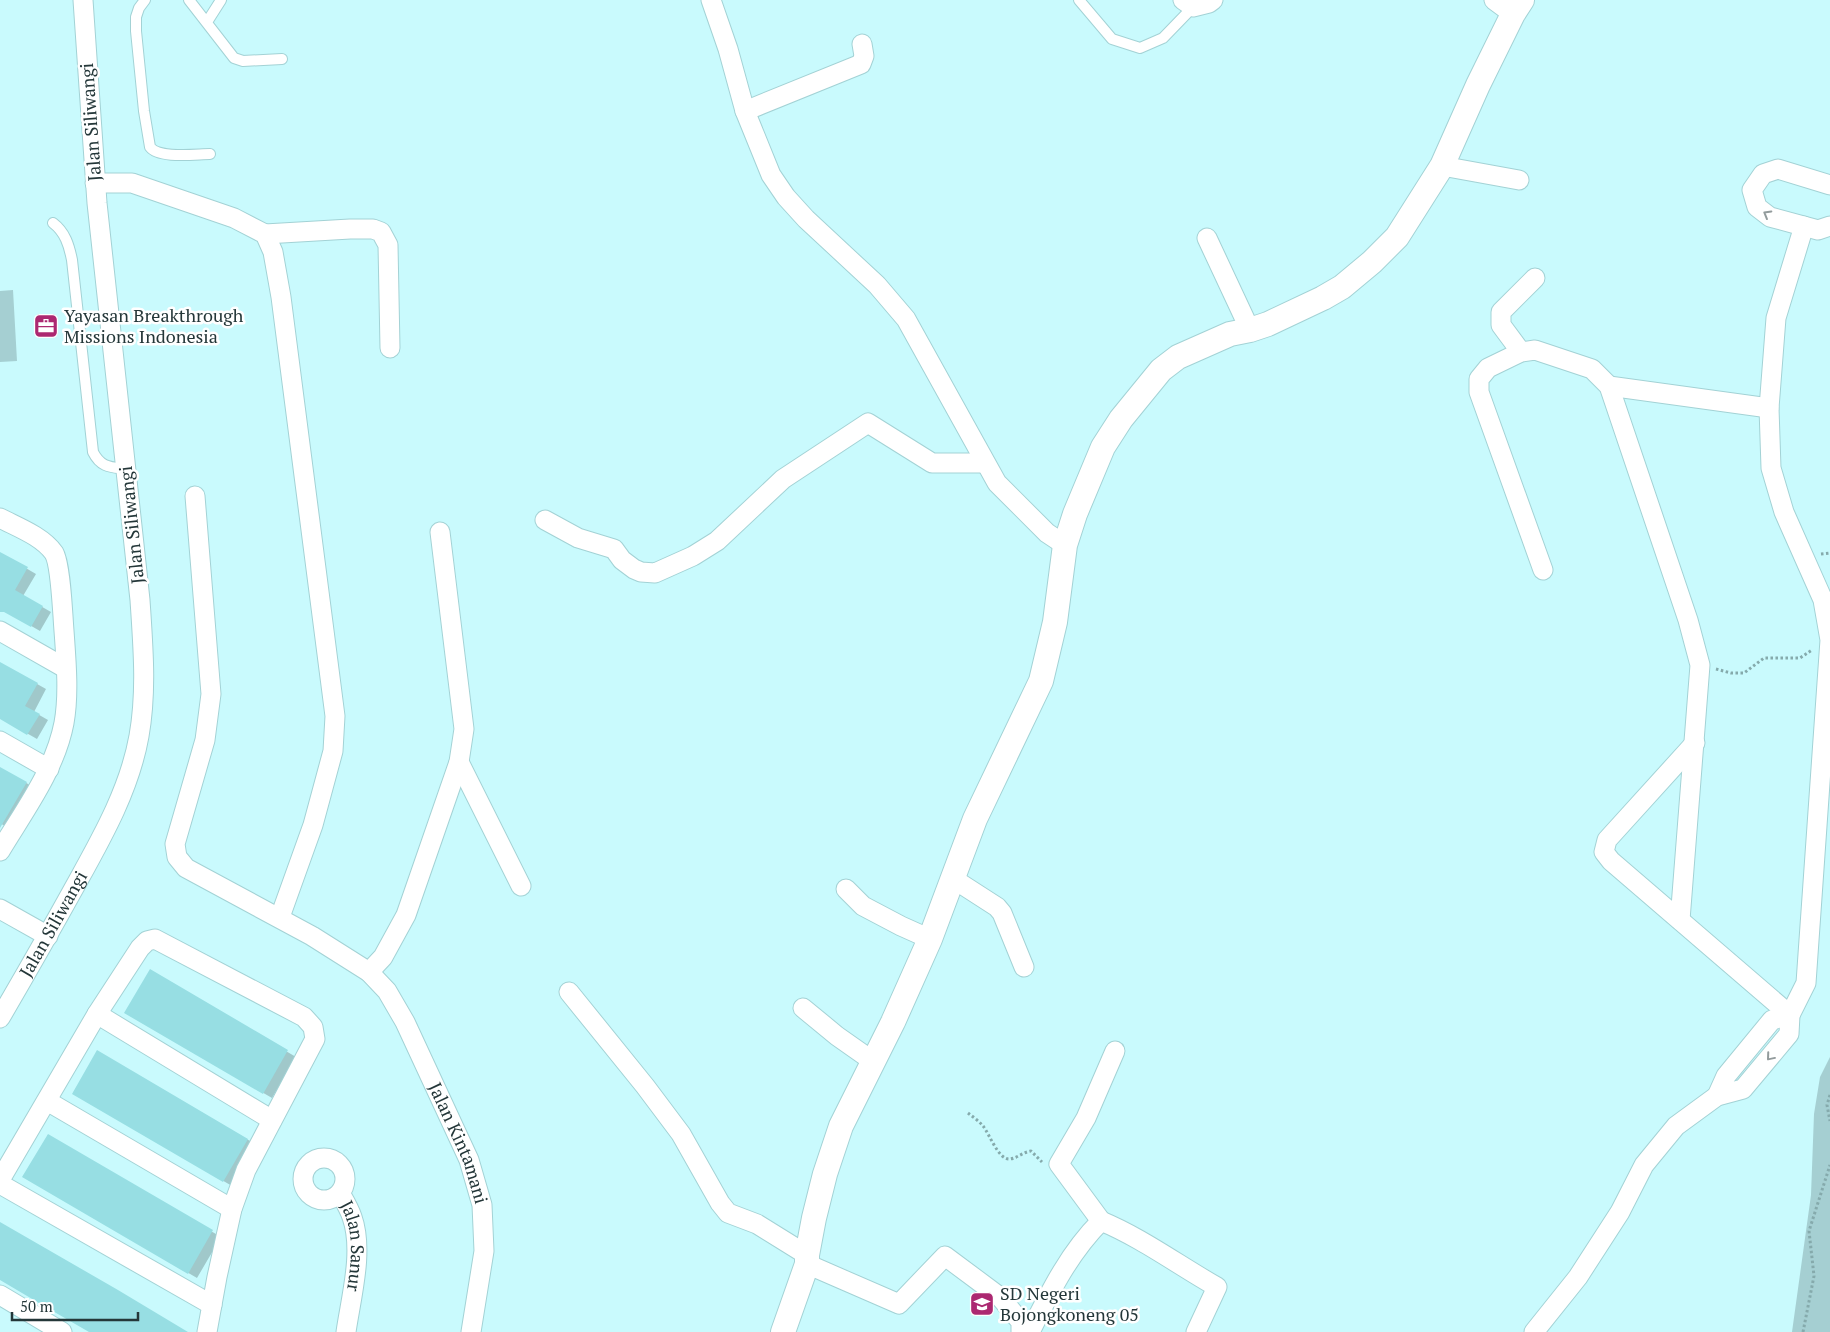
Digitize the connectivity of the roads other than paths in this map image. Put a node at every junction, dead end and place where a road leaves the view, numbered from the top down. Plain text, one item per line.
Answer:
1 (83, 0) edge
2 (144, 0) edge
3 (189, 0) edge
4 (221, 0) edge
5 (711, 0) edge
6 (1079, 0) edge
7 (1213, 0) edge
8 (1494, 0) edge
9 (1188, 3) edge
10 (1518, 7) edge
11 (207, 22) junction
12 (862, 44) dead end
13 (282, 59) dead end
14 (745, 111) junction
15 (210, 154) dead end
16 (1442, 166) junction
17 (1518, 180) dead end
18 (95, 182) junction
19 (1830, 185) edge
20 (53, 223) dead end
21 (1804, 226) junction
22 (1830, 226) edge
23 (265, 234) junction
24 (1207, 238) dead end
25 (1535, 278) dead end
26 (1250, 330) junction
27 (390, 348) dead end
28 (1521, 352) junction
29 (1609, 386) junction
30 (1769, 408) junction
31 (985, 463) junction
32 (126, 469) junction
33 (195, 496) dead end
34 (0, 518) edge
35 (544, 520) dead end
36 (440, 532) dead end
37 (1065, 545) junction
38 (1543, 570) dead end
39 (0, 630) edge
40 (1830, 640) edge
41 (66, 668) junction
42 (0, 741) edge
43 (1695, 743) junction
44 (459, 762) junction
45 (49, 769) junction
46 (0, 851) edge
47 (952, 878) junction
48 (521, 886) dead end
49 (846, 889) dead end
50 (0, 909) edge
51 (280, 917) junction
52 (1680, 920) junction
53 (48, 936) junction
54 (930, 939) junction
55 (1024, 967) dead end
56 (369, 972) junction
57 (569, 992) dead end
58 (803, 1008) dead end
59 (97, 1014) junction
60 (1790, 1015) junction
61 (0, 1018) edge
62 (1115, 1051) dead end
63 (874, 1062) junction
64 (47, 1101) junction
65 (272, 1120) junction
66 (0, 1180) edge
67 (0, 1184) edge
68 (340, 1192) dead end
69 (232, 1209) junction
70 (1101, 1220) junction
71 (807, 1259) junction
72 (0, 1296) edge
73 (212, 1305) junction
74 (62, 1332) edge
75 (207, 1332) edge
76 (346, 1332) edge
77 (471, 1332) edge
78 (783, 1332) edge
79 (1021, 1332) edge
80 (1030, 1332) edge
81 (1196, 1332) edge
82 (1534, 1332) edge

1 - 18 street, Jalan Siliwangi
2 - 15 lane
3 - 11 lane
4 - 11 lane
5 - 14 street
6 - 9 lane
7 - 9 street
8 - 10 street
10 - 16 street
11 - 13 lane
12 - 14 street
14 - 31 street
16 - 17 street
16 - 26 street
18 - 23 street
18 - 32 street, Jalan Siliwangi
21 -> 19 street
20 - 32 lane
21 - 22 street
21 - 30 street
23 - 27 street
23 - 51 street
24 - 26 street
25 - 28 street
26 - 37 street
28 - 29 street
28 - 38 street
29 - 30 street
29 - 43 street
30 - 40 street
31 - 35 street
31 - 37 street
32 - 53 street, Jalan Siliwangi
33 - 51 street, Jalan Kintamani
34 - 41 street
36 - 44 street
37 - 47 street
39 - 41 street
40 - 60 street
41 - 45 street
42 - 45 street
43 - 52 street
43 - 52 street
44 - 48 street
44 - 56 street
45 - 46 street
47 - 54 street
47 - 55 street
49 - 54 street
50 - 53 street
51 - 56 street, Jalan Kintamani
52 - 60 street
53 - 61 street, Jalan Siliwangi
54 - 63 street
56 - 77 street, Jalan Kintamani
57 - 71 street
58 - 63 street
59 - 64 street
59 - 65 street
59 - 65 street
60 - 82 street
62 - 70 street
63 - 71 street
64 - 66 street
64 - 69 street
65 - 69 street
67 - 73 street
68 - 76 street, Jalan Sanur
69 - 73 street
70 - 80 street
70 - 81 street
71 - 78 street
71 - 79 street
72 - 74 street
73 - 75 street

